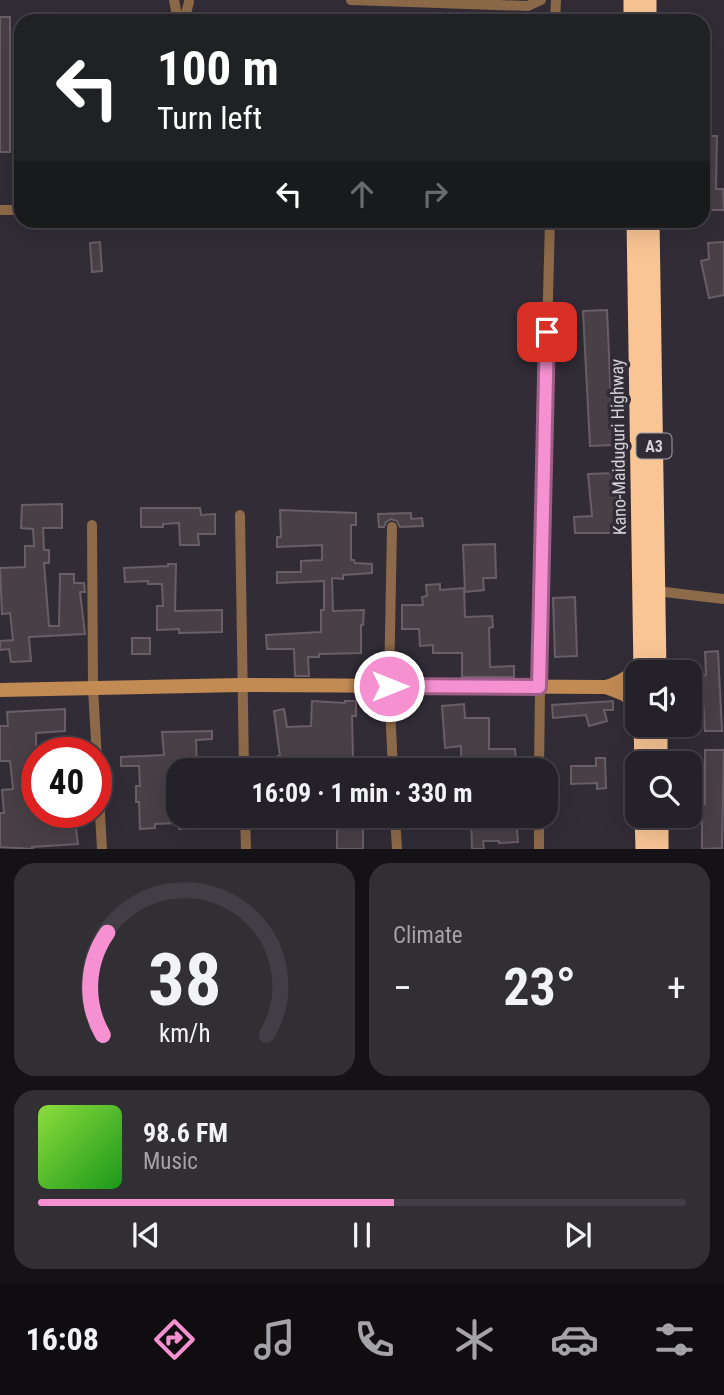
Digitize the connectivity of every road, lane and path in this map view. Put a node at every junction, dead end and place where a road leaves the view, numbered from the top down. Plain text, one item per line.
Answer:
1 (351, 0) edge
2 (541, 0) edge
3 (550, 228) edge
4 (636, 228) edge
5 (650, 228) edge
6 (240, 515) dead end
7 (92, 525) dead end
8 (392, 527) dead end
9 (656, 591) junction
10 (724, 600) edge
11 (647, 660) edge
12 (648, 660) edge
13 (625, 679) edge
14 (241, 685) junction
15 (389, 686) junction
16 (539, 687) junction
17 (606, 687) junction
18 (93, 688) junction
19 (0, 690) edge
20 (625, 695) edge
21 (244, 758) edge
22 (392, 758) edge
23 (539, 758) edge
24 (245, 828) edge
25 (396, 828) edge
26 (539, 828) edge
27 (644, 828) edge
28 (659, 828) edge
29 (102, 849) edge
30 (246, 849) edge
31 (397, 849) edge
32 (539, 849) edge
33 (645, 849) edge
34 (659, 849) edge

1 - 2 street
3 - 16 street
4 - 11 highway, Kano-Maiduguri Highway / A3
5 - 9 highway, Kano-Maiduguri Highway / A3
6 - 14 street
7 - 18 street
8 - 15 street
9 - 10 street
9 - 12 highway, Kano-Maiduguri Highway / A3
13 - 17 street
14 - 15 street
14 - 18 street
14 - 21 street
15 - 16 street
15 - 22 street
16 - 17 street
16 - 23 street
17 - 20 street
18 - 19 street
18 - 29 street
24 - 30 street
25 - 31 street
26 - 32 street
27 - 33 highway
28 - 34 highway

